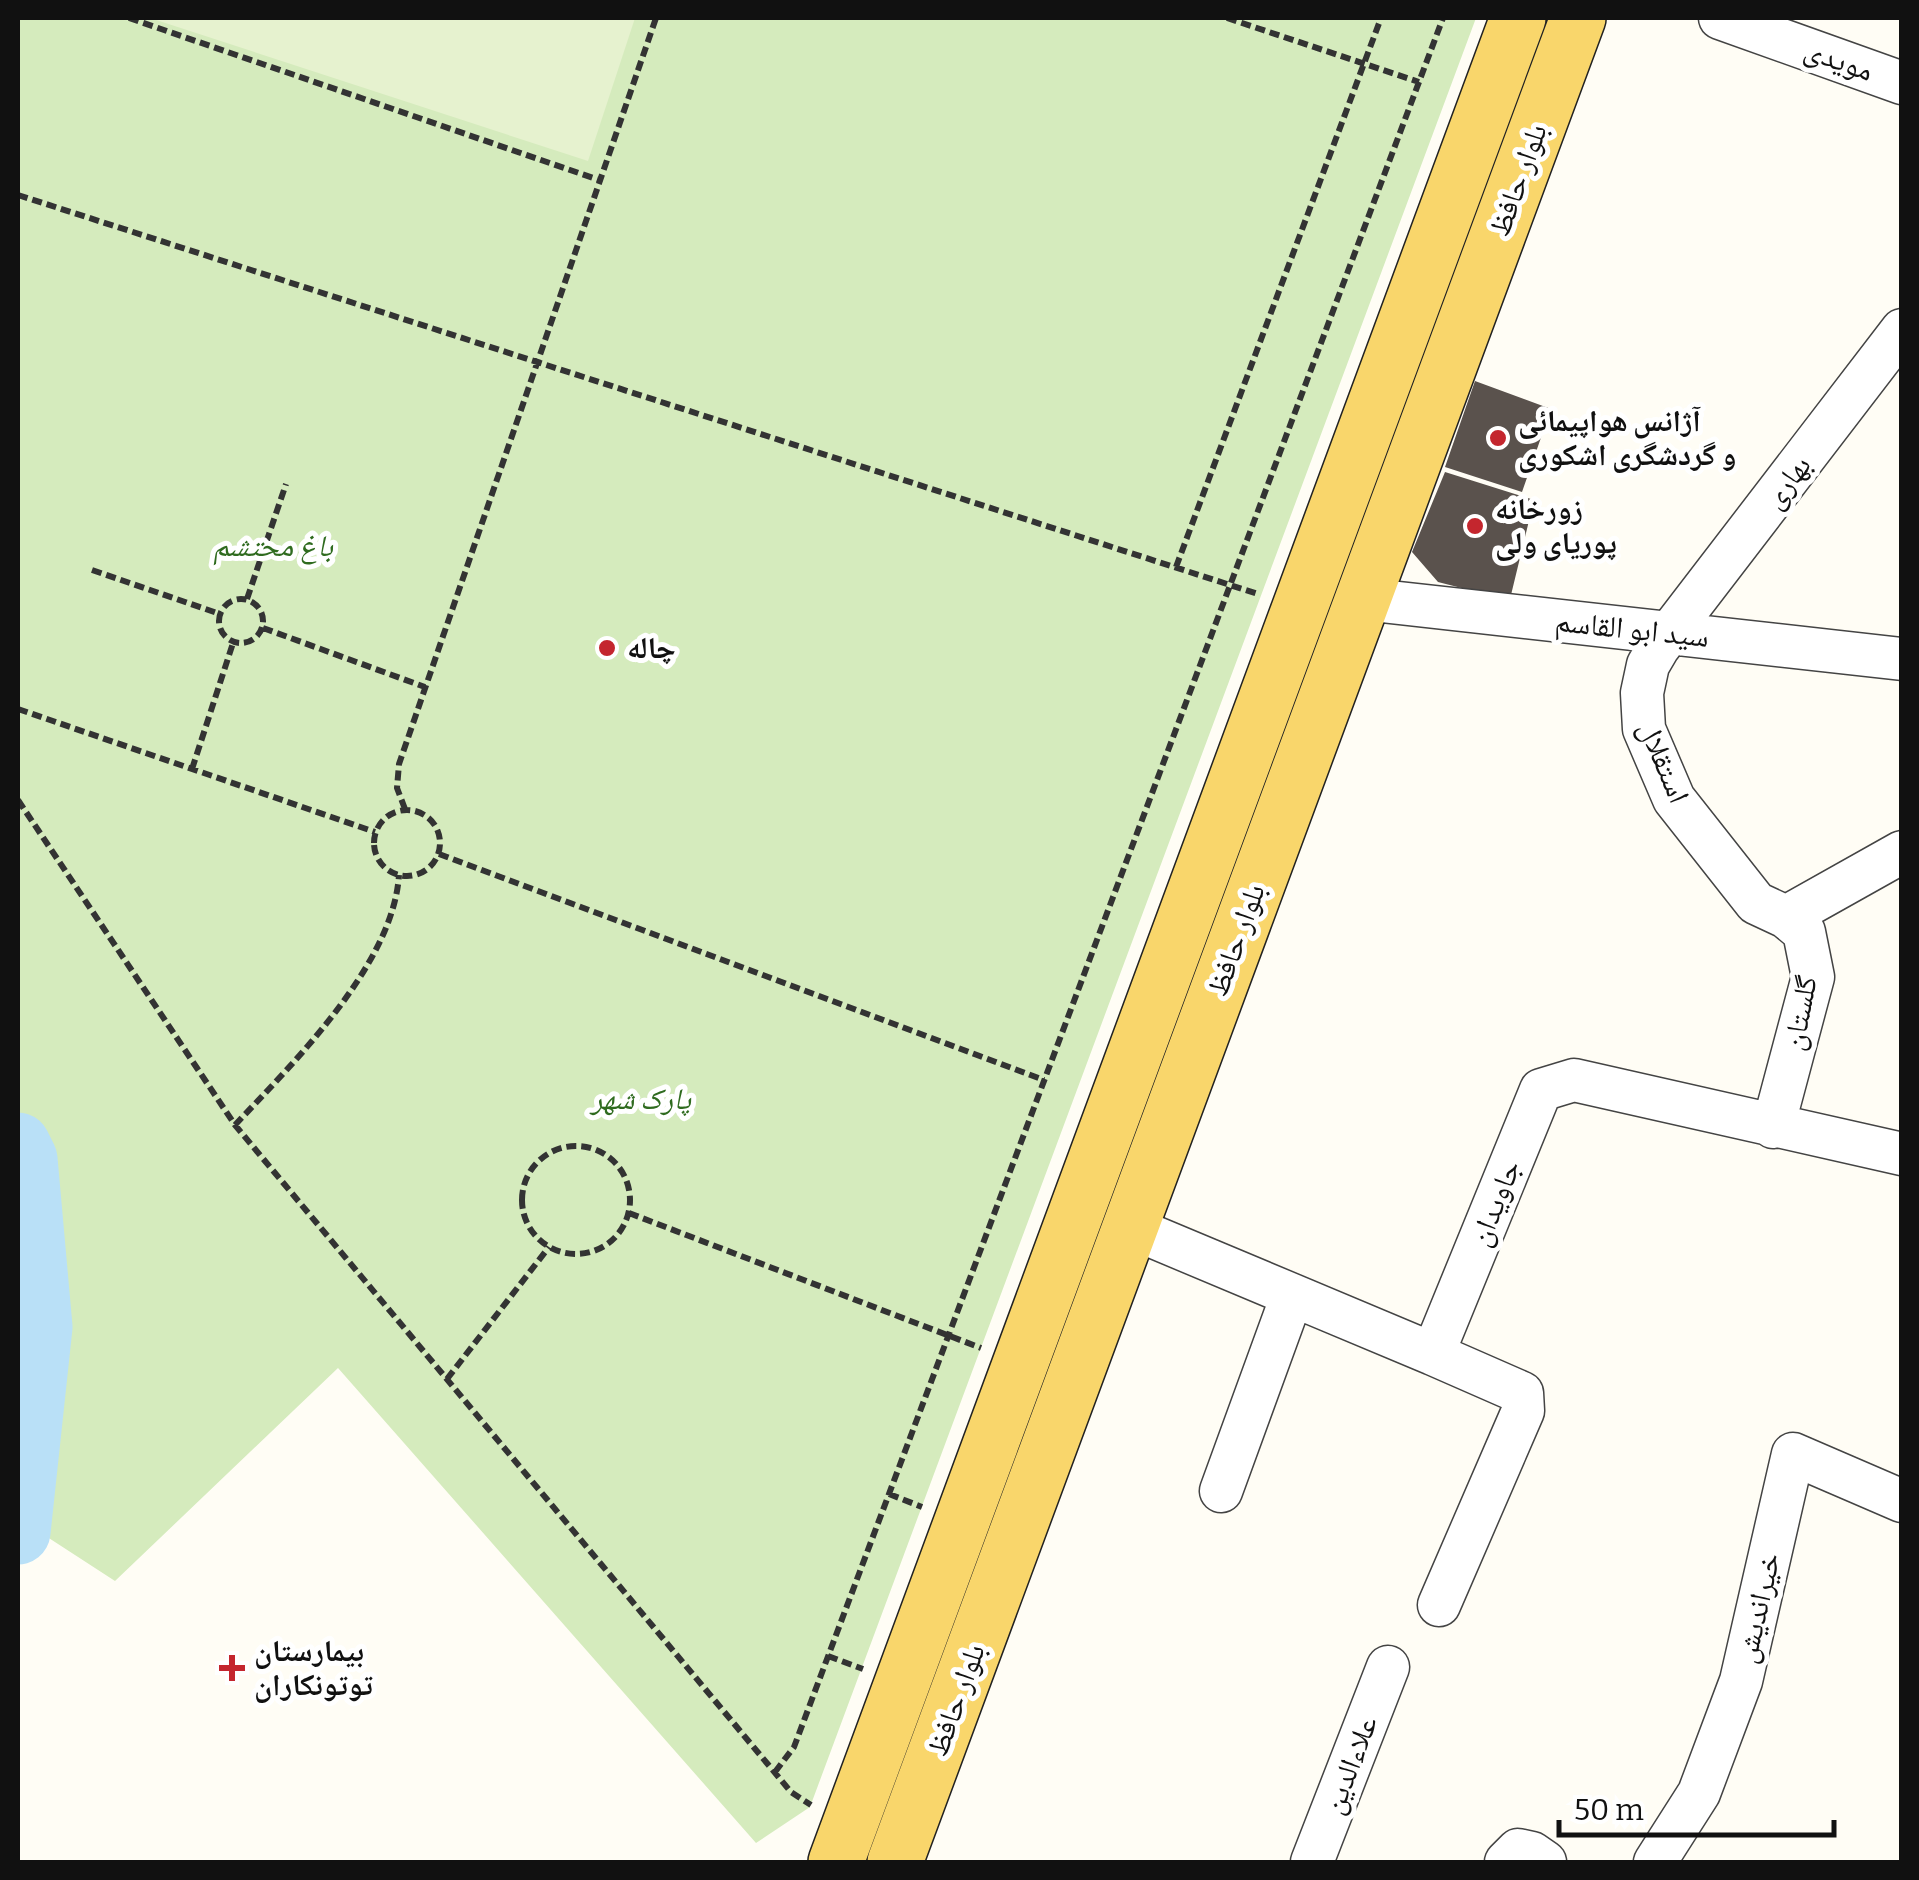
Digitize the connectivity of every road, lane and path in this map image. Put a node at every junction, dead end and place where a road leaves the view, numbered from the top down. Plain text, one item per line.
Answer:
1 (130, 18) edge
2 (656, 18) edge
3 (1228, 18) edge
4 (1381, 18) edge
5 (1443, 18) edge
6 (1518, 18) edge
7 (1578, 18) edge
8 (1720, 18) edge
9 (1364, 63) junction
10 (1419, 82) junction
11 (1902, 83) edge
12 (599, 180) junction
13 (18, 194) edge
14 (1902, 330) edge
15 (536, 362) junction
16 (286, 484) dead end
17 (1176, 568) junction
18 (92, 570) dead end
19 (1230, 585) junction
20 (1291, 592) junction
21 (247, 599) junction
22 (1362, 599) junction
23 (220, 614) junction
24 (263, 628) junction
25 (1673, 633) junction
26 (234, 643) junction
27 (1902, 659) edge
28 (425, 687) junction
29 (18, 709) edge
30 (192, 769) junction
31 (18, 800) edge
32 (405, 809) junction
33 (375, 832) junction
34 (1902, 852) edge
35 (439, 854) junction
36 (399, 875) junction
37 (1786, 917) junction
38 (1044, 1080) junction
39 (235, 1126) junction
40 (1773, 1127) junction
41 (1902, 1154) edge
42 (629, 1212) junction
43 (1130, 1227) junction
44 (548, 1247) junction
45 (1292, 1296) junction
46 (948, 1334) junction
47 (991, 1352) dead end
48 (1433, 1354) junction
49 (446, 1379) junction
50 (1221, 1491) dead end
51 (889, 1494) junction
52 (1902, 1502) edge
53 (933, 1512) dead end
54 (1439, 1606) dead end
55 (828, 1656) junction
56 (1388, 1668) dead end
57 (873, 1673) dead end
58 (775, 1772) junction
59 (843, 1845) edge
60 (895, 1862) edge
61 (1312, 1862) edge
62 (1655, 1862) edge

1 - 12 path
2 - 12 path
3 - 9 path
4 - 9 path
5 - 10 path
6 - 20 main road, بلوار حافظ
7 - 22 main road, بلوار حافظ
8 - 11 street, مویدی
9 - 10 path
9 - 17 path
10 - 19 path
12 - 15 path
13 - 15 path
14 - 25 street, بهاری
15 - 17 path
15 - 28 path
16 - 21 path
17 - 19 path
18 - 23 path
19 - 20 path
19 - 38 path
20 - 22 main road
20 - 59 main road, بلوار حافظ
21 - 23 path
21 - 24 path
22 - 25 street, سید ابو القاسم
22 - 43 main road, بلوار حافظ
23 - 26 path
24 - 26 path
24 - 28 path
25 - 27 street, سید ابو القاسم
25 - 37 street, استقلال
26 - 30 path
28 - 32 path
29 - 30 path
30 - 33 path
31 - 39 path
32 - 33 path
32 - 35 path
33 - 36 path
34 - 37 street
35 - 36 path
35 - 38 path
36 - 39 path
37 - 40 street, گلستان
38 - 46 path
39 - 49 path
40 - 41 street, جاویدان
40 - 48 street, جاویدان
42 - 44 path
42 - 44 path
42 - 46 path
43 - 45 street
43 - 60 main road, بلوار حافظ
44 - 49 path
45 - 48 street
45 - 50 street
46 - 47 path
46 - 51 path
48 - 54 street
49 - 58 path
51 - 53 path
51 - 55 path
52 - 62 street, خیراندیش
55 - 57 path
55 - 58 path
56 - 61 street, علاءالدین
58 - 59 path

